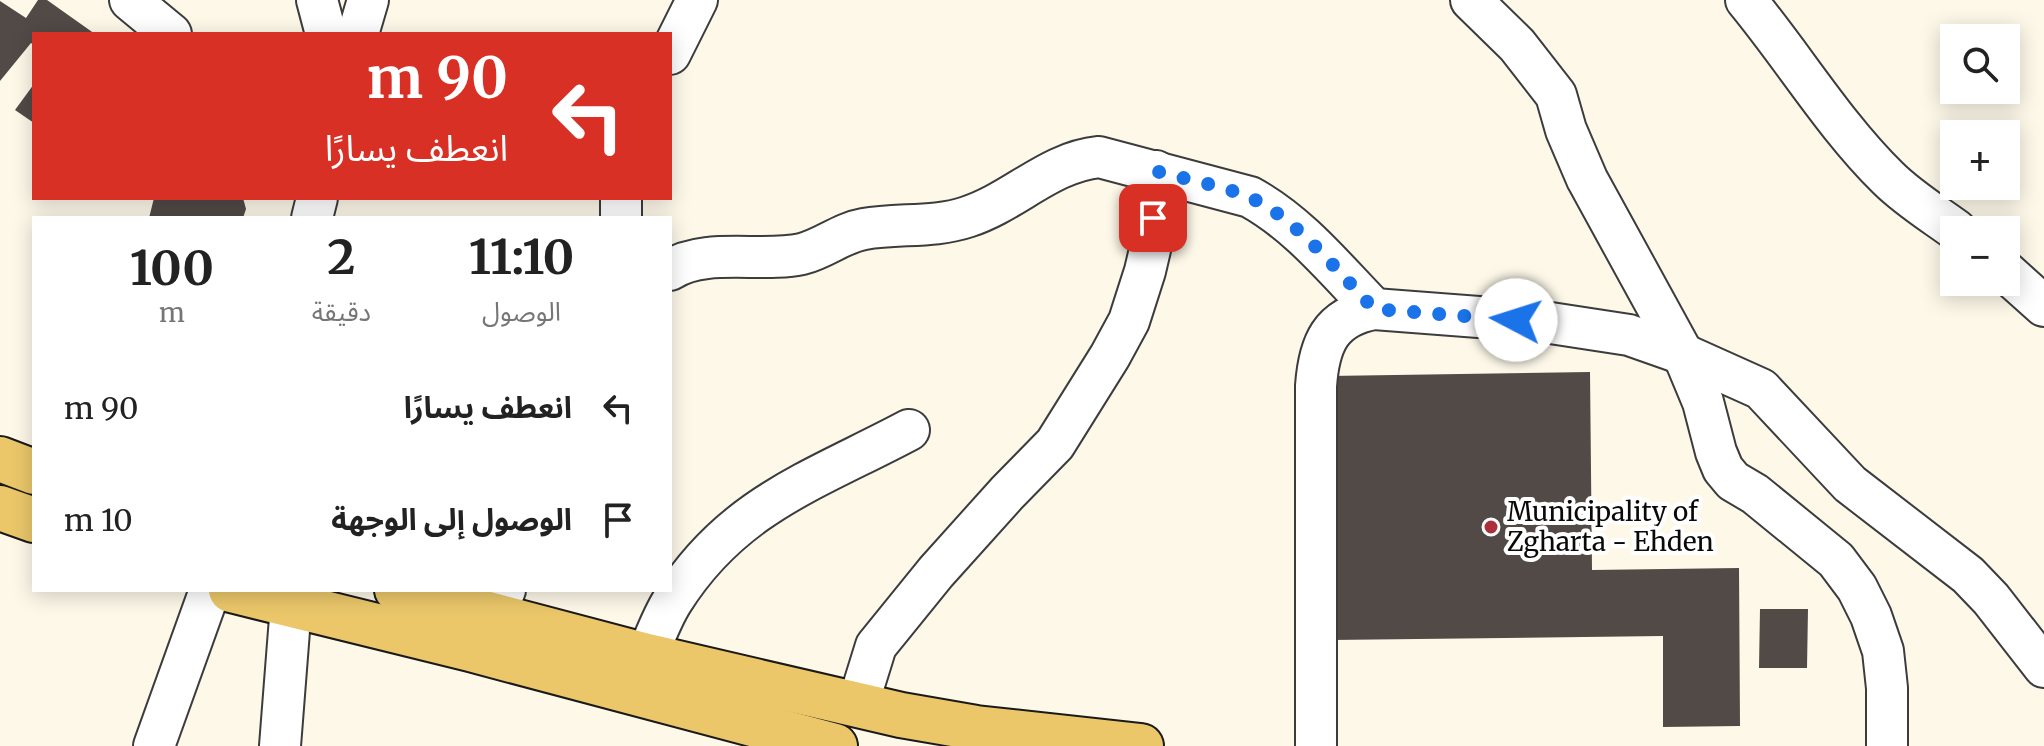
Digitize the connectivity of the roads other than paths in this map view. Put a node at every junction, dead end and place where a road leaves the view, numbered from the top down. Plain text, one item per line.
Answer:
1 (130, 0) edge
2 (317, 0) edge
3 (368, 0) edge
4 (697, 0) edge
5 (1471, 0) edge
6 (1746, 0) edge
7 (169, 32) edge
8 (325, 32) edge
9 (359, 32) edge
10 (672, 50) edge
11 (1156, 171) junction
12 (1940, 218) edge
13 (672, 269) edge
14 (2020, 285) edge
15 (2044, 306) edge
16 (1374, 309) junction
17 (1683, 354) junction
18 (909, 430) dead end
19 (0, 459) edge
20 (32, 471) edge
21 (0, 508) edge
22 (32, 519) edge
23 (209, 592) edge
24 (239, 592) edge
25 (413, 592) edge
26 (499, 603) edge
27 (291, 605) junction
28 (647, 656) junction
29 (2044, 667) edge
30 (858, 704) junction
31 (154, 746) edge
32 (280, 746) edge
33 (835, 746) edge
34 (1141, 746) edge
35 (1316, 746) edge
36 (1887, 746) edge

1 - 7 street
2 - 8 street
3 - 9 street
4 - 10 street
5 - 17 street
6 - 12 street
11 - 13 street
11 - 16 street
11 - 30 street
14 - 15 street
16 - 17 street
16 - 35 street
17 - 29 street
17 - 36 street
18 - 28 street
19 - 20 main road
21 - 22 main road
23 - 31 street
24 - 27 main road
25 - 26 main road
26 - 28 main road
27 - 32 street
27 - 33 main road
28 - 30 main road
30 - 34 main road

